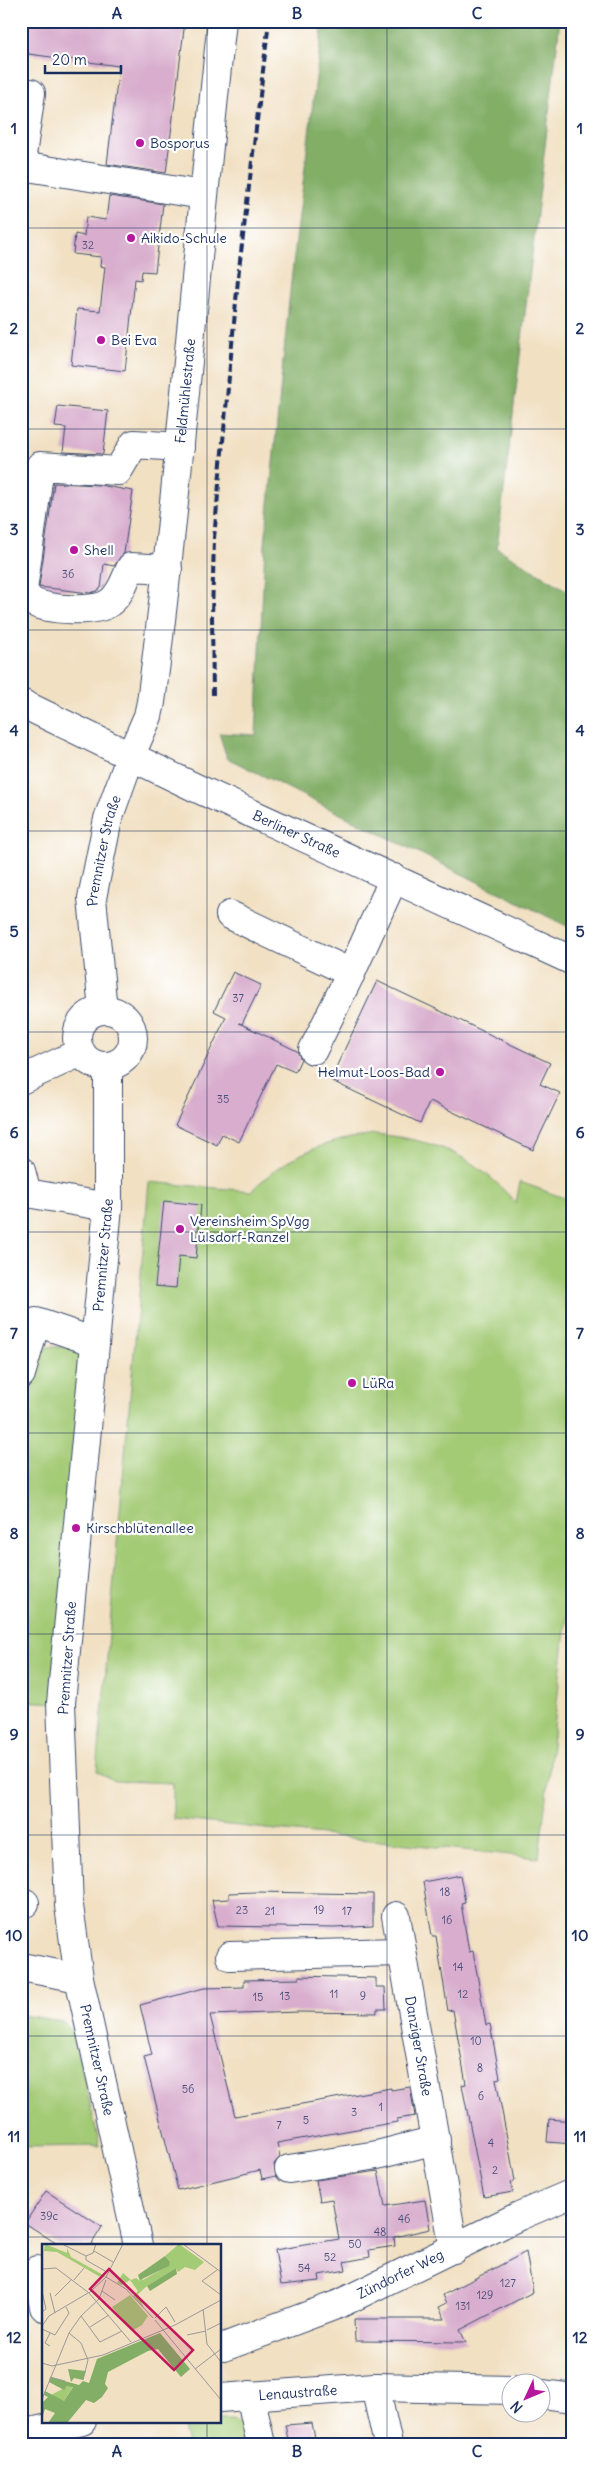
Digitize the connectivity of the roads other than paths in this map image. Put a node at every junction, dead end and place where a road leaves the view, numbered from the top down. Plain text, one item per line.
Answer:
1 (222, 21) edge
2 (31, 93) dead end
3 (21, 162) edge
4 (21, 166) edge
5 (203, 195) junction
6 (180, 447) junction
7 (168, 569) junction
8 (21, 704) edge
9 (131, 755) junction
10 (394, 878) junction
11 (230, 916) dead end
12 (573, 961) edge
13 (352, 973) junction
14 (104, 1010) junction
15 (314, 1050) dead end
16 (81, 1052) junction
17 (108, 1066) junction
18 (21, 1080) edge
19 (23, 1187) edge
20 (108, 1207) junction
21 (95, 1342) junction
22 (21, 1374) edge
23 (396, 1916) dead end
24 (402, 1952) junction
25 (230, 1956) dead end
26 (21, 1967) edge
27 (79, 1978) junction
28 (436, 2140) junction
29 (289, 2168) dead end
30 (573, 2193) edge
31 (138, 2244) edge
32 (454, 2248) junction
33 (37, 2270) dead end
34 (42, 2296) edge
35 (224, 2347) dead end
36 (375, 2387) junction
37 (502, 2390) edge
38 (250, 2395) junction
39 (552, 2395) edge
40 (221, 2398) edge
41 (573, 2398) edge
42 (70, 2422) edge
43 (21, 2434) edge
44 (261, 2444) edge
45 (388, 2444) edge

1 - 5 street, Feldmühlestraße
2 - 3 street
4 - 5 street
5 - 6 street, Feldmühlestraße
6 - 7 street, Feldmühlestraße
6 - 7 street
7 - 9 street, Feldmühlestraße
8 - 9 street, Berliner Straße
9 - 10 street, Berliner Straße
9 - 14 street, Premnitzer Straße
10 - 12 street, Berliner Straße
10 - 13 street
11 - 13 street
13 - 15 street
14 - 16 street
14 - 17 street
16 - 17 street
16 - 18 street
17 - 20 street, Premnitzer Straße
19 - 20 street
20 - 21 street, Premnitzer Straße
21 - 22 street
21 - 27 street, Premnitzer Straße
23 - 24 street, Danziger Straße
24 - 25 street
24 - 28 street, Danziger Straße
26 - 27 street
27 - 31 street, Premnitzer Straße
28 - 29 street
28 - 32 street, Danziger Straße
30 - 32 street, Zündorfer Weg
32 - 35 street, Zündorfer Weg
33 - 34 street
36 - 37 street, Lenaustraße
36 - 38 street, Lenaustraße
36 - 45 street
38 - 40 street, Lenaustraße
38 - 44 street
39 - 41 street
42 - 43 street

